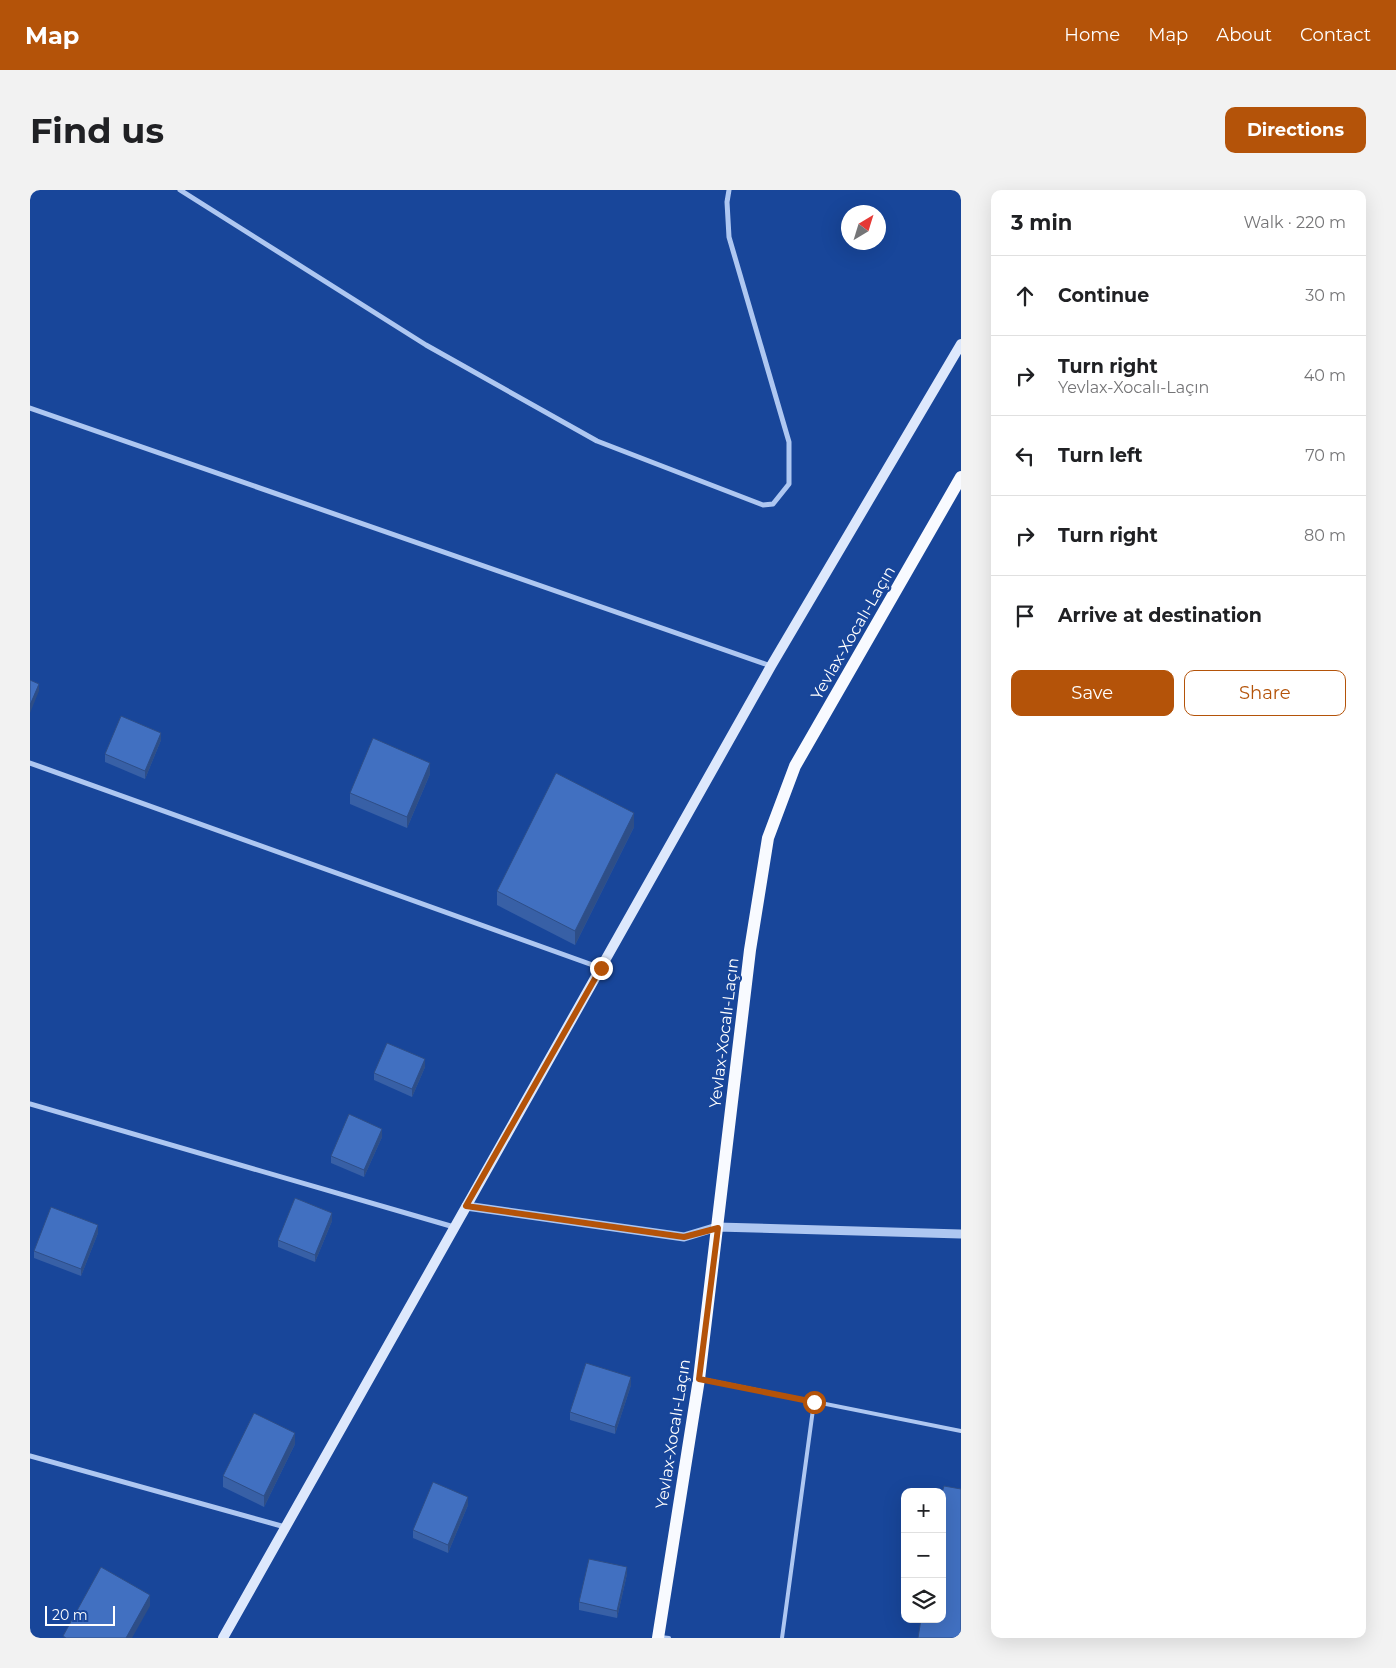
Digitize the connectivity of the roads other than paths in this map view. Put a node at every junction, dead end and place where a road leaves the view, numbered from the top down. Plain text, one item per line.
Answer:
1 (180, 190) edge
2 (729, 190) edge
3 (961, 344) edge
4 (30, 408) edge
5 (961, 477) edge
6 (771, 666) junction
7 (30, 763) edge
8 (601, 968) junction
9 (30, 1104) edge
10 (466, 1206) junction
11 (454, 1227) junction
12 (718, 1228) junction
13 (961, 1234) edge
14 (699, 1379) junction
15 (814, 1402) junction
16 (961, 1431) edge
17 (30, 1456) edge
18 (285, 1527) junction
19 (662, 1637) edge
20 (222, 1638) edge
21 (782, 1638) edge

1 - 2 street
3 - 6 main road
4 - 6 street
5 - 12 main road, Yevlax-Xocalı-Laçın
6 - 8 main road
7 - 8 street
8 - 10 main road
9 - 11 street
10 - 11 main road
10 - 12 street
11 - 18 main road
12 - 13 street
12 - 14 main road, Yevlax-Xocalı-Laçın
14 - 15 lane
14 - 19 main road, Yevlax-Xocalı-Laçın
15 - 16 lane
15 - 21 lane
17 - 18 street
18 - 20 main road

